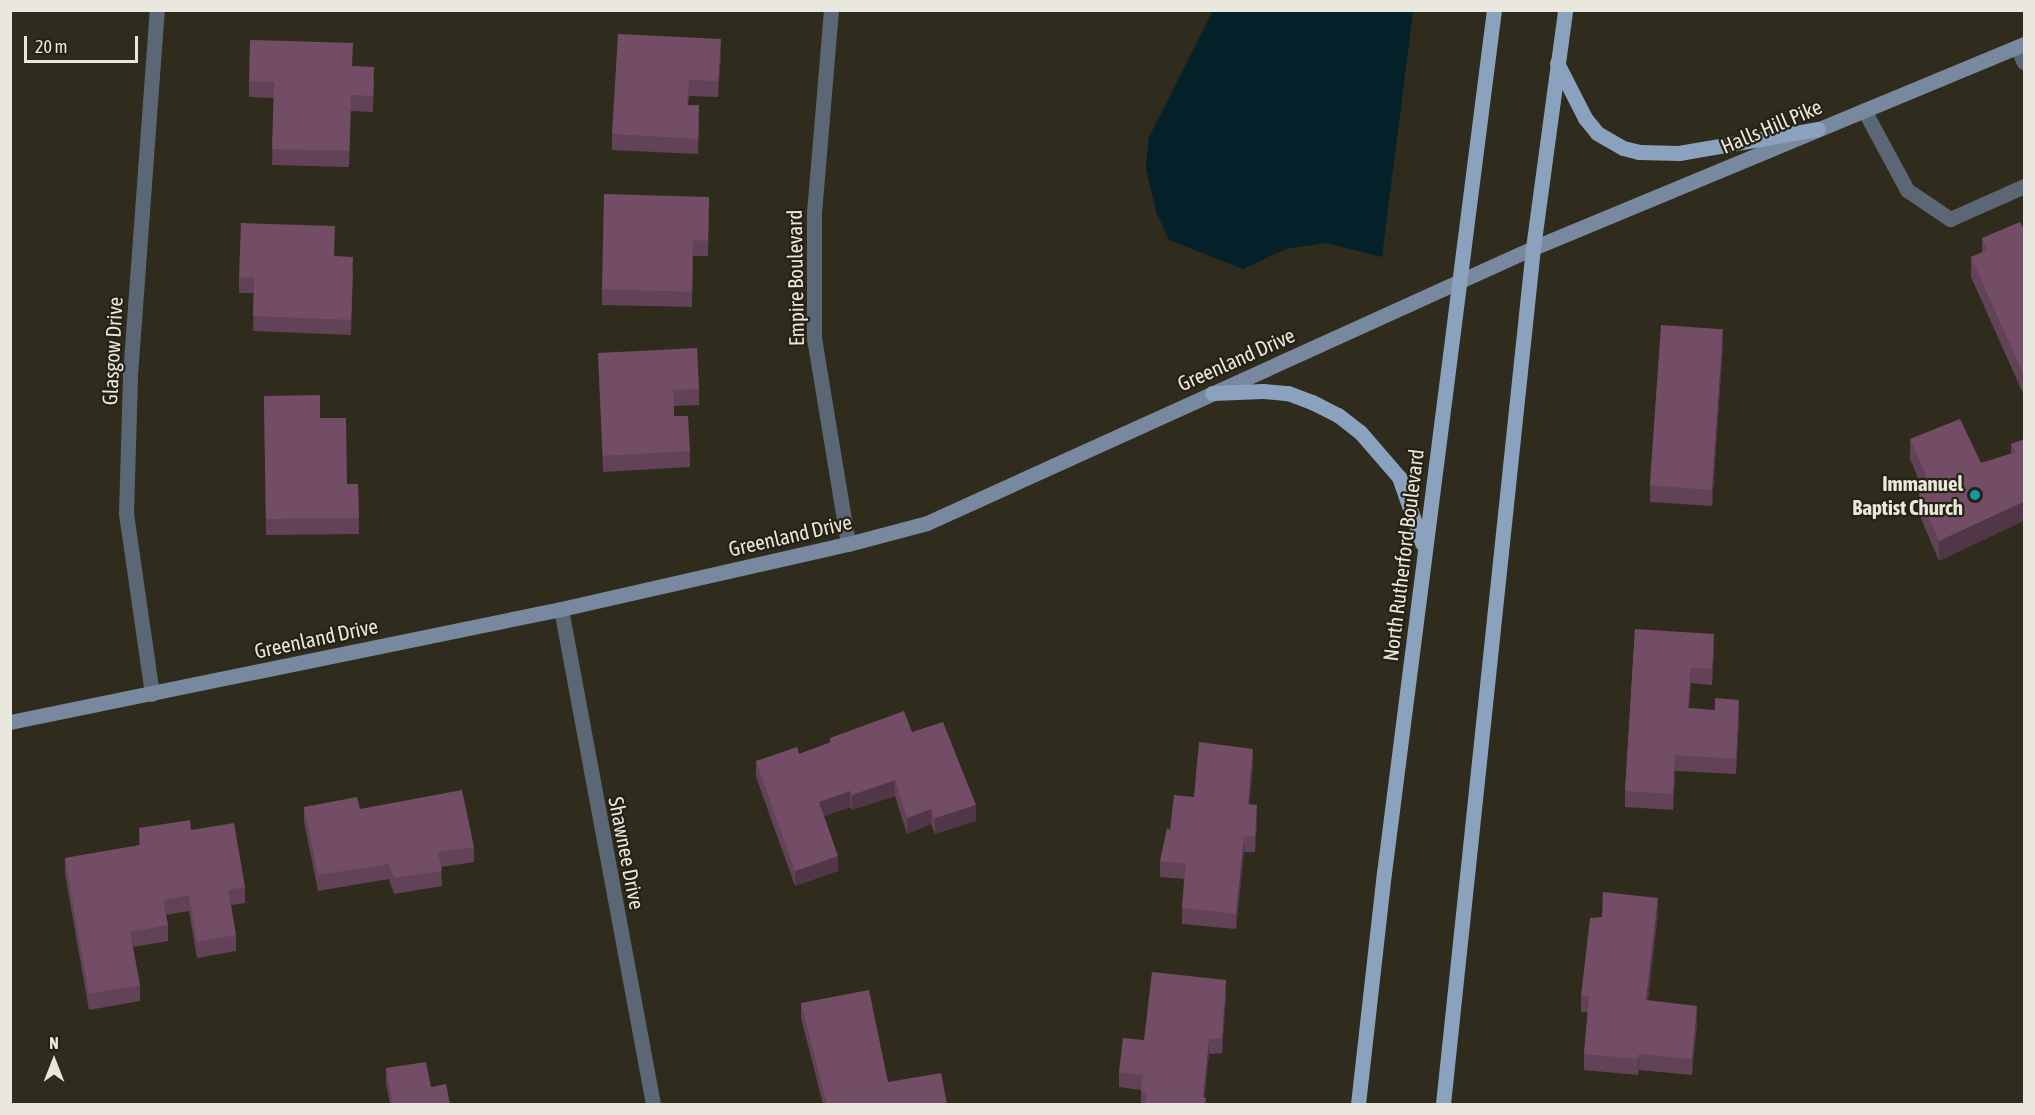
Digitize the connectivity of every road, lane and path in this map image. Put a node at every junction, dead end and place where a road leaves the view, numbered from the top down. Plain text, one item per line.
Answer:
1 (157, 10) edge
2 (831, 10) edge
3 (1494, 10) edge
4 (1565, 10) edge
5 (2021, 45) edge
6 (1557, 63) junction
7 (2025, 63) edge
8 (1864, 110) junction
9 (1818, 129) junction
10 (2025, 186) edge
11 (1533, 248) junction
12 (1458, 281) junction
13 (1212, 393) junction
14 (848, 544) junction
15 (1424, 549) junction
16 (561, 609) junction
17 (152, 693) junction
18 (10, 723) edge
19 (653, 1104) edge
20 (1358, 1104) edge
21 (1443, 1104) edge

1 - 17 street, Glasgow Drive
2 - 14 street, Empire Boulevard
3 - 12 main road, North Rutherford Boulevard
4 - 6 main road
5 - 7 street
5 - 8 street, Halls Hill Pike
6 - 9 main road
6 - 11 main road
8 - 9 street, Halls Hill Pike
8 - 10 street
9 - 11 street, Halls Hill Pike
11 - 12 street, Greenland Drive
11 - 21 main road
12 - 13 street, Greenland Drive
12 - 15 main road, North Rutherford Boulevard
13 - 14 street, Greenland Drive
13 - 15 main road
14 - 16 street, Greenland Drive
15 - 20 main road, North Rutherford Boulevard
16 - 17 street, Greenland Drive
16 - 19 street, Shawnee Drive
17 - 18 street, Greenland Drive

